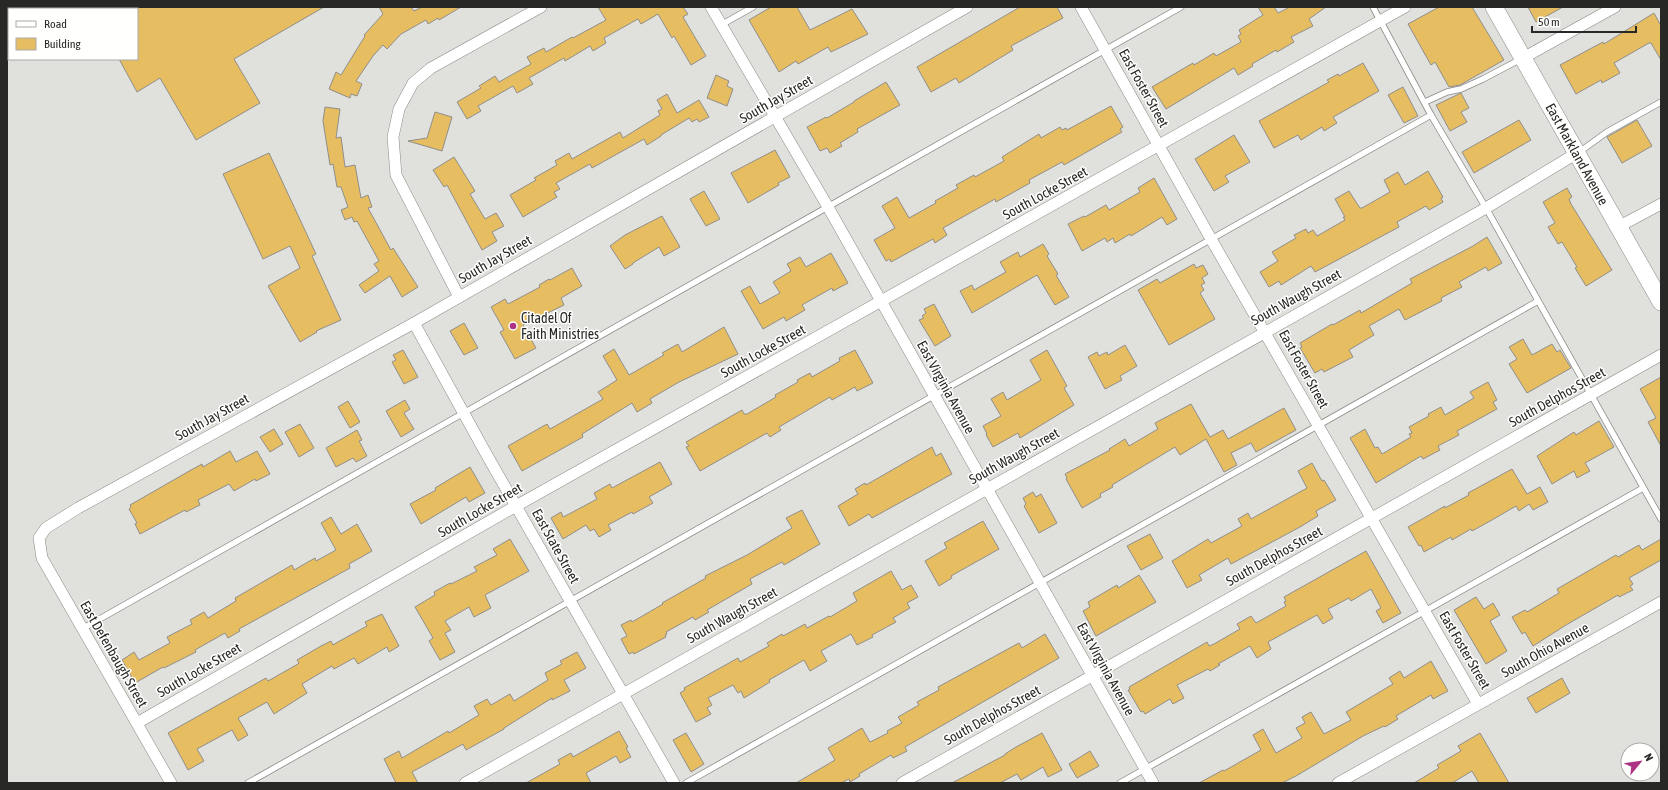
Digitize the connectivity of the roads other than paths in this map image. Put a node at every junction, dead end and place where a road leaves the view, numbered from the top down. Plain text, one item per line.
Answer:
1 (541, 7) edge
2 (711, 7) edge
3 (753, 7) edge
4 (967, 7) edge
5 (1081, 7) edge
6 (1181, 7) edge
7 (1373, 7) edge
8 (1405, 7) edge
9 (1494, 7) edge
10 (1616, 7) edge
11 (1381, 20) junction
12 (721, 25) junction
13 (1105, 50) junction
14 (1523, 58) junction
15 (1425, 102) junction
16 (1661, 102) edge
17 (1431, 115) junction
18 (774, 117) junction
19 (1159, 146) junction
20 (1577, 153) junction
21 (1661, 204) edge
22 (828, 207) junction
23 (1486, 208) junction
24 (1618, 227) junction
25 (1211, 239) junction
26 (459, 297) junction
27 (1538, 301) junction
28 (882, 302) junction
29 (1661, 302) edge
30 (414, 323) junction
31 (1266, 332) junction
32 (1661, 355) edge
33 (1592, 395) junction
34 (934, 396) junction
35 (465, 412) junction
36 (1318, 426) junction
37 (1643, 488) junction
38 (986, 489) junction
39 (516, 506) junction
40 (1372, 519) junction
41 (1661, 519) edge
42 (39, 538) joint
43 (1040, 583) junction
44 (570, 601) junction
45 (1661, 602) edge
46 (1425, 611) junction
47 (82, 629) junction
48 (1092, 676) junction
49 (623, 694) junction
50 (1478, 704) junction
51 (137, 723) junction
52 (1145, 769) junction
53 (171, 783) edge
54 (248, 783) edge
55 (465, 783) edge
56 (674, 783) edge
57 (686, 783) edge
58 (902, 783) edge
59 (1120, 783) edge
60 (1153, 783) edge
61 (1338, 783) edge

1 - 26 street
2 - 12 street, East Virginia Avenue
3 - 12 lane
4 - 18 street, South Jay Street
5 - 13 street, East Foster Street
6 - 13 lane
7 - 11 lane
8 - 11 street, South Locke Street
9 - 14 main road, East Markland Avenue
10 - 14 street
11 - 15 lane
11 - 19 street, South Locke Street
12 - 18 street, East Virginia Avenue
13 - 19 street, East Foster Street
13 - 22 lane
14 - 15 lane
14 - 20 main road, East Markland Avenue
15 - 17 lane
16 - 20 lane
17 - 23 lane
17 - 25 lane
18 - 22 street, East Virginia Avenue
18 - 26 street, South Jay Street
19 - 25 street, East Foster Street
19 - 28 street, South Locke Street
20 - 23 street, South Waugh Street
20 - 24 main road, East Markland Avenue
21 - 24 street
22 - 28 street, East Virginia Avenue
22 - 35 lane
23 - 27 lane
23 - 31 street, South Waugh Street
24 - 29 main road, East Markland Avenue
25 - 31 street, East Foster Street
25 - 34 lane
26 - 30 street, South Jay Street
27 - 33 lane
27 - 36 lane
28 - 34 street, East Virginia Avenue
28 - 39 street, South Locke Street
30 - 35 street, East State Street
30 - 42 street, South Jay Street
31 - 36 street, East Foster Street
31 - 38 street, South Waugh Street
32 - 33 street, South Delphos Street
33 - 37 lane
33 - 40 street, South Delphos Street
34 - 38 street, East Virginia Avenue
34 - 44 lane
35 - 39 street, East State Street
35 - 47 lane
36 - 40 street, East Foster Street
36 - 43 lane
37 - 41 lane
37 - 46 lane
38 - 43 street, East Virginia Avenue
38 - 49 street, South Waugh Street
39 - 44 street, East State Street
39 - 51 street, South Locke Street
40 - 46 street, East Foster Street
40 - 48 street, South Delphos Street
42 - 47 street, East Defenbaugh Street
43 - 48 street, East Virginia Avenue
43 - 57 lane
44 - 49 street, East State Street
44 - 54 lane
45 - 50 street, South Ohio Avenue
46 - 50 street, East Foster Street
46 - 52 lane
47 - 51 street, East Defenbaugh Street
48 - 52 street, East Virginia Avenue
48 - 58 street, South Delphos Street
49 - 55 street, South Waugh Street
49 - 56 street, East State Street
50 - 61 street, South Ohio Avenue
51 - 53 street, East Defenbaugh Street
52 - 59 lane
52 - 60 street, East Virginia Avenue

